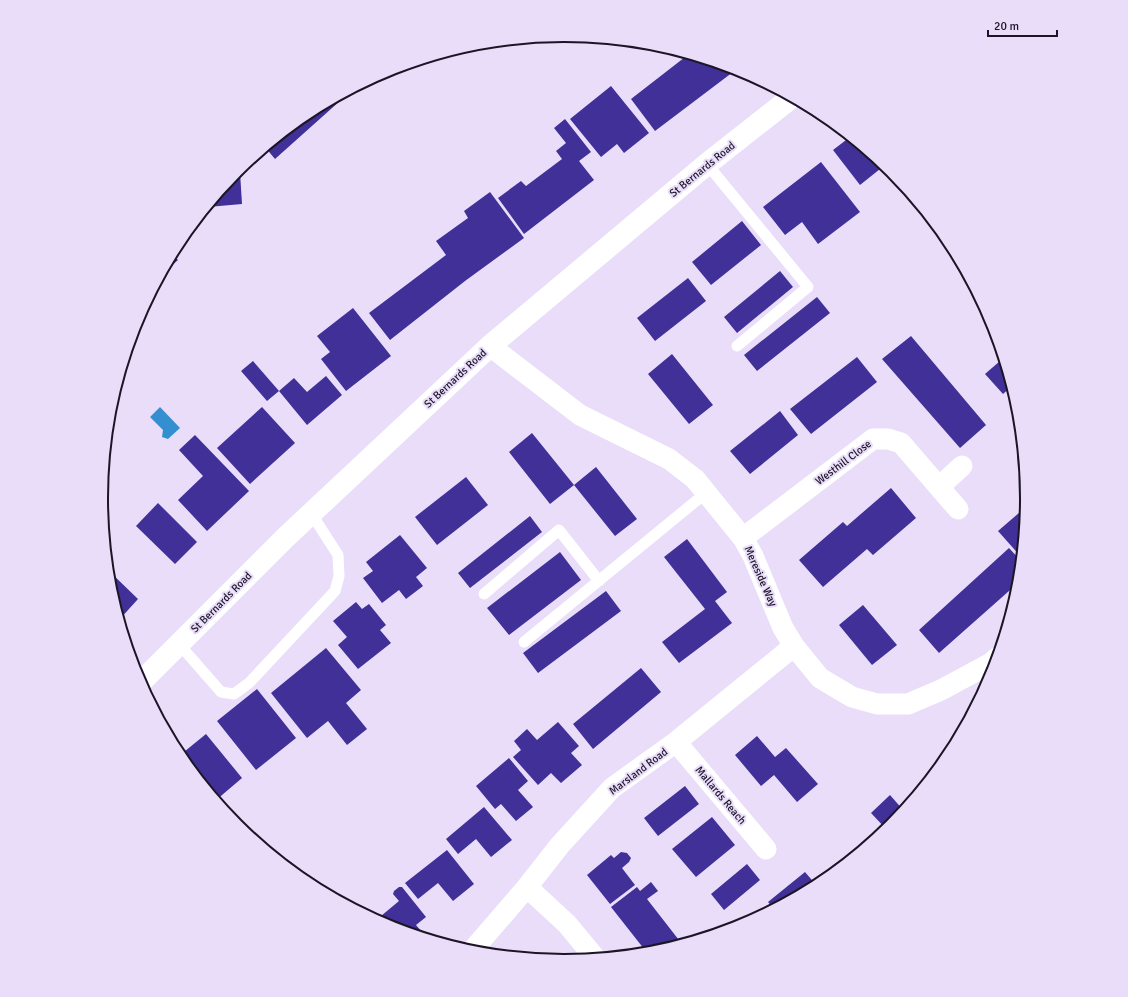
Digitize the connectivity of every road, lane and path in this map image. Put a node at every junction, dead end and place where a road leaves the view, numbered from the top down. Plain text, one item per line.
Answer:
1 (787, 101) edge
2 (707, 164) junction
3 (490, 346) junction
4 (737, 346) dead end
5 (962, 466) dead end
6 (939, 487) junction
7 (707, 492) junction
8 (958, 510) dead end
9 (311, 513) junction
10 (743, 538) junction
11 (599, 580) junction
12 (484, 594) dead end
13 (524, 642) dead end
14 (179, 644) junction
15 (794, 646) junction
16 (989, 664) edge
17 (145, 678) edge
18 (676, 742) junction
19 (766, 849) dead end
20 (527, 887) junction
21 (476, 946) edge
22 (592, 954) edge

1 - 2 street, St Bernards Road
2 - 3 street, St Bernards Road
2 - 4 lane
3 - 7 street, Mereside Way
3 - 9 street, St Bernards Road
5 - 6 street
6 - 8 street, Westhill Close
6 - 10 street, Westhill Close
7 - 10 street, Mereside Way
7 - 11 lane
9 - 14 street, St Bernards Road
9 - 14 lane
10 - 15 street, Mereside Way
11 - 12 lane
11 - 13 lane
14 - 17 street, St Bernards Road
15 - 16 street, Mereside Way
15 - 18 street, Marsland Road
18 - 19 street, Mallards Reach
18 - 20 street, Marsland Road
20 - 21 street, Marsland Road
20 - 22 street

